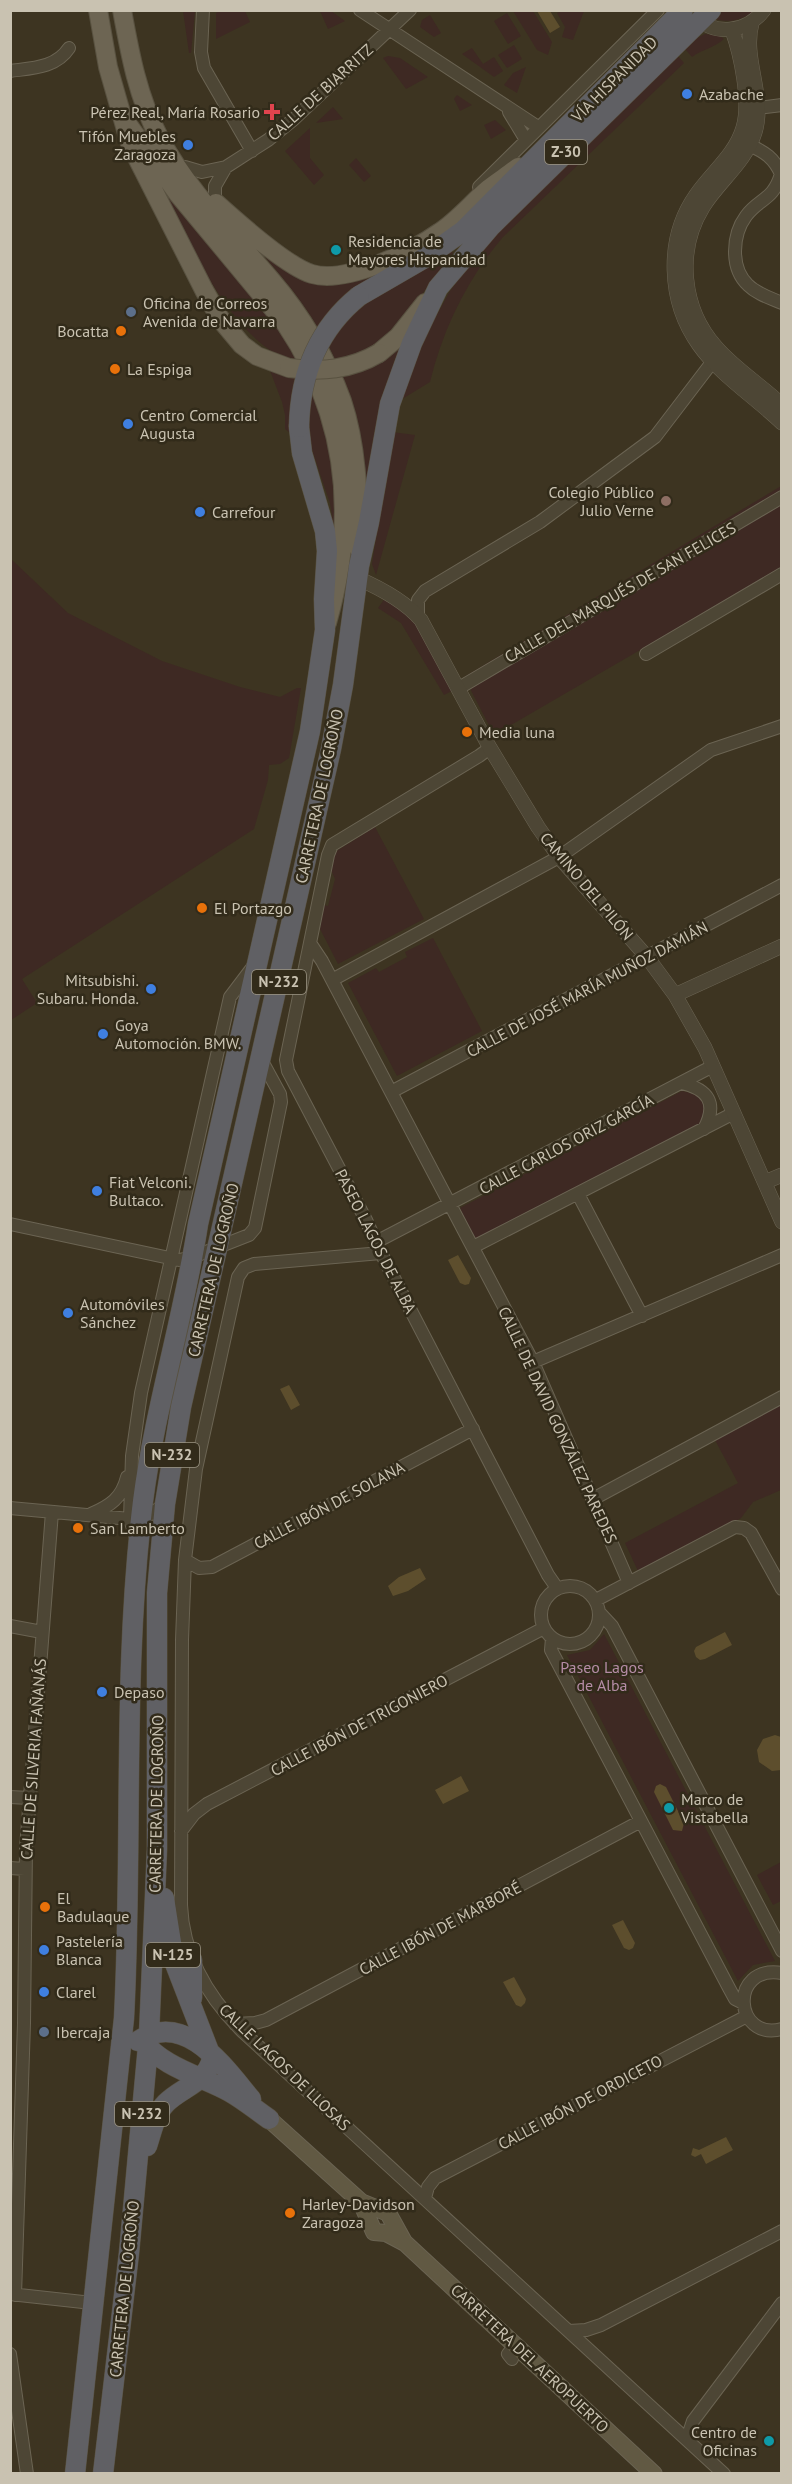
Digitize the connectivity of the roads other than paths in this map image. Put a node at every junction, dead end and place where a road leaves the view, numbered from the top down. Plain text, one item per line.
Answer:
1 (98, 10) edge
2 (122, 10) edge
3 (203, 10) edge
4 (360, 10) edge
5 (410, 10) edge
6 (764, 10) edge
7 (683, 14) edge
8 (752, 23) junction
9 (389, 30) junction
10 (732, 30) junction
11 (69, 48) dead end
12 (10, 71) edge
13 (782, 105) edge
14 (504, 106) junction
15 (758, 108) junction
16 (124, 119) junction
17 (538, 127) junction
18 (158, 135) junction
19 (557, 136) junction
20 (526, 140) junction
21 (749, 145) junction
22 (252, 151) junction
23 (185, 167) junction
24 (226, 167) junction
25 (215, 202) junction
26 (410, 249) junction
27 (438, 288) junction
28 (782, 303) edge
29 (716, 347) junction
30 (713, 361) junction
31 (782, 405) edge
32 (782, 423) edge
33 (782, 497) edge
34 (358, 572) junction
35 (782, 574) edge
36 (418, 616) junction
37 (325, 630) junction
38 (646, 654) dead end
39 (459, 688) junction
40 (782, 726) edge
41 (490, 748) junction
42 (559, 857) junction
43 (782, 885) edge
44 (310, 943) junction
45 (782, 946) edge
46 (647, 957) junction
47 (258, 961) junction
48 (332, 980) junction
49 (675, 995) junction
50 (262, 1061) junction
51 (714, 1066) junction
52 (681, 1083) junction
53 (391, 1092) junction
54 (734, 1113) junction
55 (704, 1129) junction
56 (782, 1174) edge
57 (765, 1182) junction
58 (578, 1194) junction
59 (451, 1204) junction
60 (782, 1222) edge
61 (10, 1224) edge
62 (198, 1224) junction
63 (220, 1246) junction
64 (379, 1247) junction
65 (473, 1247) junction
66 (170, 1255) junction
67 (782, 1255) edge
68 (193, 1257) junction
69 (642, 1316) junction
70 (533, 1362) junction
71 (782, 1396) edge
72 (472, 1429) junction
73 (132, 1456) junction
74 (593, 1498) junction
75 (165, 1504) junction
76 (10, 1508) edge
77 (52, 1512) junction
78 (89, 1515) junction
79 (136, 1518) junction
80 (185, 1560) junction
81 (629, 1583) junction
82 (557, 1588) junction
83 (782, 1589) edge
84 (597, 1606) junction
85 (10, 1626) edge
86 (42, 1632) junction
87 (548, 1633) junction
88 (10, 1797) edge
89 (29, 1798) junction
90 (641, 1821) junction
91 (181, 1831) junction
92 (129, 1835) junction
93 (157, 1849) junction
94 (10, 1868) edge
95 (25, 1869) junction
96 (782, 1951) edge
97 (192, 1960) junction
98 (782, 1973) edge
99 (743, 2003) junction
100 (191, 2009) junction
101 (747, 2016) junction
102 (10, 2022) edge
103 (24, 2023) junction
104 (235, 2024) junction
105 (782, 2029) edge
106 (146, 2040) junction
107 (121, 2055) junction
108 (212, 2055) junction
109 (201, 2078) junction
110 (269, 2119) junction
111 (136, 2180) junction
112 (425, 2199) junction
113 (782, 2231) edge
114 (767, 2239) junction
115 (782, 2241) edge
116 (13, 2295) edge
117 (92, 2303) junction
118 (782, 2303) edge
119 (569, 2331) junction
120 (10, 2354) edge
121 (112, 2398) junction
122 (79, 2434) junction
123 (687, 2439) junction
124 (27, 2474) edge
125 (65, 2474) edge
126 (75, 2474) edge
127 (103, 2474) edge
128 (117, 2474) edge
129 (654, 2474) edge
130 (724, 2474) edge

1 - 16 main road
2 - 18 main road
3 - 22 street
4 - 9 street
5 - 9 street, CALLE DE BIARRITZ
6 - 8 street
7 - 10 street
7 - 17 street, VÍA HISPANIDAD
7 - 19 highway, VÍA HISPANIDAD / Z-30
7 - 27 highway, VÍA HISPANIDAD / Z-30
8 - 10 street
8 - 15 street
9 - 14 street
9 - 22 street, CALLE DE BIARRITZ
10 - 30 street
11 - 12 street
13 - 15 street
14 - 17 street
14 - 20 street
15 - 21 street
16 - 27 main road, Z-30, bridge
16 - 37 main road, CARRETERA DE LOGROÑO / N-232
17 - 20 street, VÍA HISPANIDAD
18 - 23 main road
18 - 34 main road, CARRETERA DE LOGROÑO
19 - 26 main road
19 - 37 highway, VÍA HISPANIDAD / Z-30, bridge
20 - 26 street, VÍA HISPANIDAD
21 - 28 street
21 - 29 street
22 - 24 street, CALLE DE BIARRITZ
23 - 24 street, CALLE DE BIARRITZ
23 - 25 main road
24 - 25 street
25 - 26 main road
27 - 34 highway, VÍA HISPANIDAD / Z-30
29 - 30 street
29 - 31 street
30 - 32 street
30 - 36 street
33 - 39 street, CALLE DEL MARQUÉS DE SAN FELICES
34 - 36 street, CAMINO DEL PILÓN
34 - 50 highway, CARRETERA DE LOGROÑO / N-232
35 - 38 street
36 - 39 street, CAMINO DEL PILÓN
37 - 47 highway, CARRETERA DE LOGROÑO / N-232
39 - 41 street, CAMINO DEL PILÓN
40 - 42 street
41 - 42 street, CAMINO DEL PILÓN
41 - 44 street
42 - 46 street, CAMINO DEL PILÓN
42 - 48 street
43 - 46 street, CALLE DE JOSÉ MARÍA MUÑOZ DAMIÁN
44 - 48 street, CALLE DE DAVID GONZÁLEZ PAREDES
44 - 64 street, PASEO LAGOS DE ALBA
45 - 49 street
46 - 49 street, CAMINO DEL PILÓN
46 - 53 street, CALLE DE JOSÉ MARÍA MUÑOZ DAMIÁN
47 - 62 highway, CARRETERA DE LOGROÑO / N-232
47 - 66 street, CARRETERA DE LOGROÑO
48 - 53 street, CALLE DE DAVID GONZÁLEZ PAREDES
49 - 51 street, CAMINO DEL PILÓN
50 - 63 highway, CARRETERA DE LOGROÑO / N-232
50 - 63 street
51 - 52 street, CALLE CARLOS ORIZ GARCÍA
51 - 54 street, CAMINO DEL PILÓN
52 - 55 street
52 - 59 street, CALLE CARLOS ORIZ GARCÍA
53 - 59 street, CALLE DE DAVID GONZÁLEZ PAREDES
54 - 55 street
54 - 57 street, CAMINO DEL PILÓN
55 - 58 street
56 - 57 street
57 - 60 street, CAMINO DEL PILÓN
58 - 65 street
58 - 69 street
59 - 64 street
59 - 65 street, CALLE DE DAVID GONZÁLEZ PAREDES
61 - 66 street
62 - 66 street, CARRETERA DE LOGROÑO
62 - 68 highway, CARRETERA DE LOGROÑO / N-232
63 - 68 street
63 - 75 highway, CARRETERA DE LOGROÑO / N-232
64 - 72 street, PASEO LAGOS DE ALBA
64 - 80 street, CALLE LAGOS DE LLOSAS
65 - 70 street, CALLE DE DAVID GONZÁLEZ PAREDES
66 - 68 street
66 - 73 street, CARRETERA DE LOGROÑO
67 - 69 street
68 - 79 highway, CARRETERA DE LOGROÑO / N-232
69 - 70 street
70 - 74 street, CALLE DE DAVID GONZÁLEZ PAREDES
71 - 74 street
72 - 80 street, CALLE IBÓN DE SOLANA
72 - 82 street, PASEO LAGOS DE ALBA
73 - 78 street
73 - 79 street, CARRETERA DE LOGROÑO
74 - 81 street, CALLE DE DAVID GONZÁLEZ PAREDES
75 - 79 street
75 - 93 highway, CARRETERA DE LOGROÑO / N-232
76 - 77 street
77 - 78 street
77 - 86 street, CALLE DE SILVERIA FAÑANÁS
78 - 79 street
79 - 92 highway, CARRETERA DE LOGROÑO / N-232
80 - 91 street, CALLE LAGOS DE LLOSAS
81 - 83 street
81 - 84 street
82 - 84 street
82 - 87 street
84 - 87 street
84 - 96 street
85 - 86 street
86 - 89 street, CALLE DE SILVERIA FAÑANÁS
87 - 90 street
87 - 91 street, CALLE IBÓN DE TRIGONIERO
88 - 89 street
89 - 95 street, CALLE DE SILVERIA FAÑANÁS
90 - 99 street
90 - 104 street, CALLE IBÓN DE MARBORÉ
91 - 97 street, CALLE LAGOS DE LLOSAS
92 - 106 highway, N-125
92 - 107 highway, CARRETERA DE LOGROÑO / N-232
93 - 100 highway, N-125
93 - 106 highway, CARRETERA DE LOGROÑO / N-232
94 - 95 street
95 - 103 street, CALLE DE SILVERIA FAÑANÁS
97 - 100 highway
97 - 104 street, CALLE LAGOS DE LLOSAS
98 - 99 street
99 - 101 street
100 - 108 highway, N-125
101 - 105 street
101 - 112 street, CALLE IBÓN DE ORDICETO
102 - 103 street
103 - 116 street, CALLE DE SILVERIA FAÑANÁS
104 - 112 street, CALLE LAGOS DE LLOSAS
106 - 107 highway
106 - 108 highway
106 - 109 highway, N-125
106 - 111 highway, CARRETERA DE LOGROÑO / N-232
107 - 117 highway, CARRETERA DE LOGROÑO / N-232
108 - 109 highway
108 - 110 highway, N-125
109 - 110 highway, N-125
109 - 111 highway
110 - 129 main road, CARRETERA DEL AEROPUERTO / N-125
111 - 121 highway, CARRETERA DE LOGROÑO / N-232
112 - 119 street, CALLE LAGOS DE LLOSAS
113 - 114 street
114 - 115 street
114 - 119 street
116 - 117 street
117 - 122 highway, CARRETERA DE LOGROÑO / N-232
118 - 123 street
119 - 123 street, CALLE LAGOS DE LLOSAS
120 - 124 street
121 - 127 highway, CARRETERA DE LOGROÑO / N-232
121 - 128 highway
122 - 125 highway
122 - 126 highway, CARRETERA DE LOGROÑO / N-232
123 - 130 street, CALLE LAGOS DE LLOSAS

